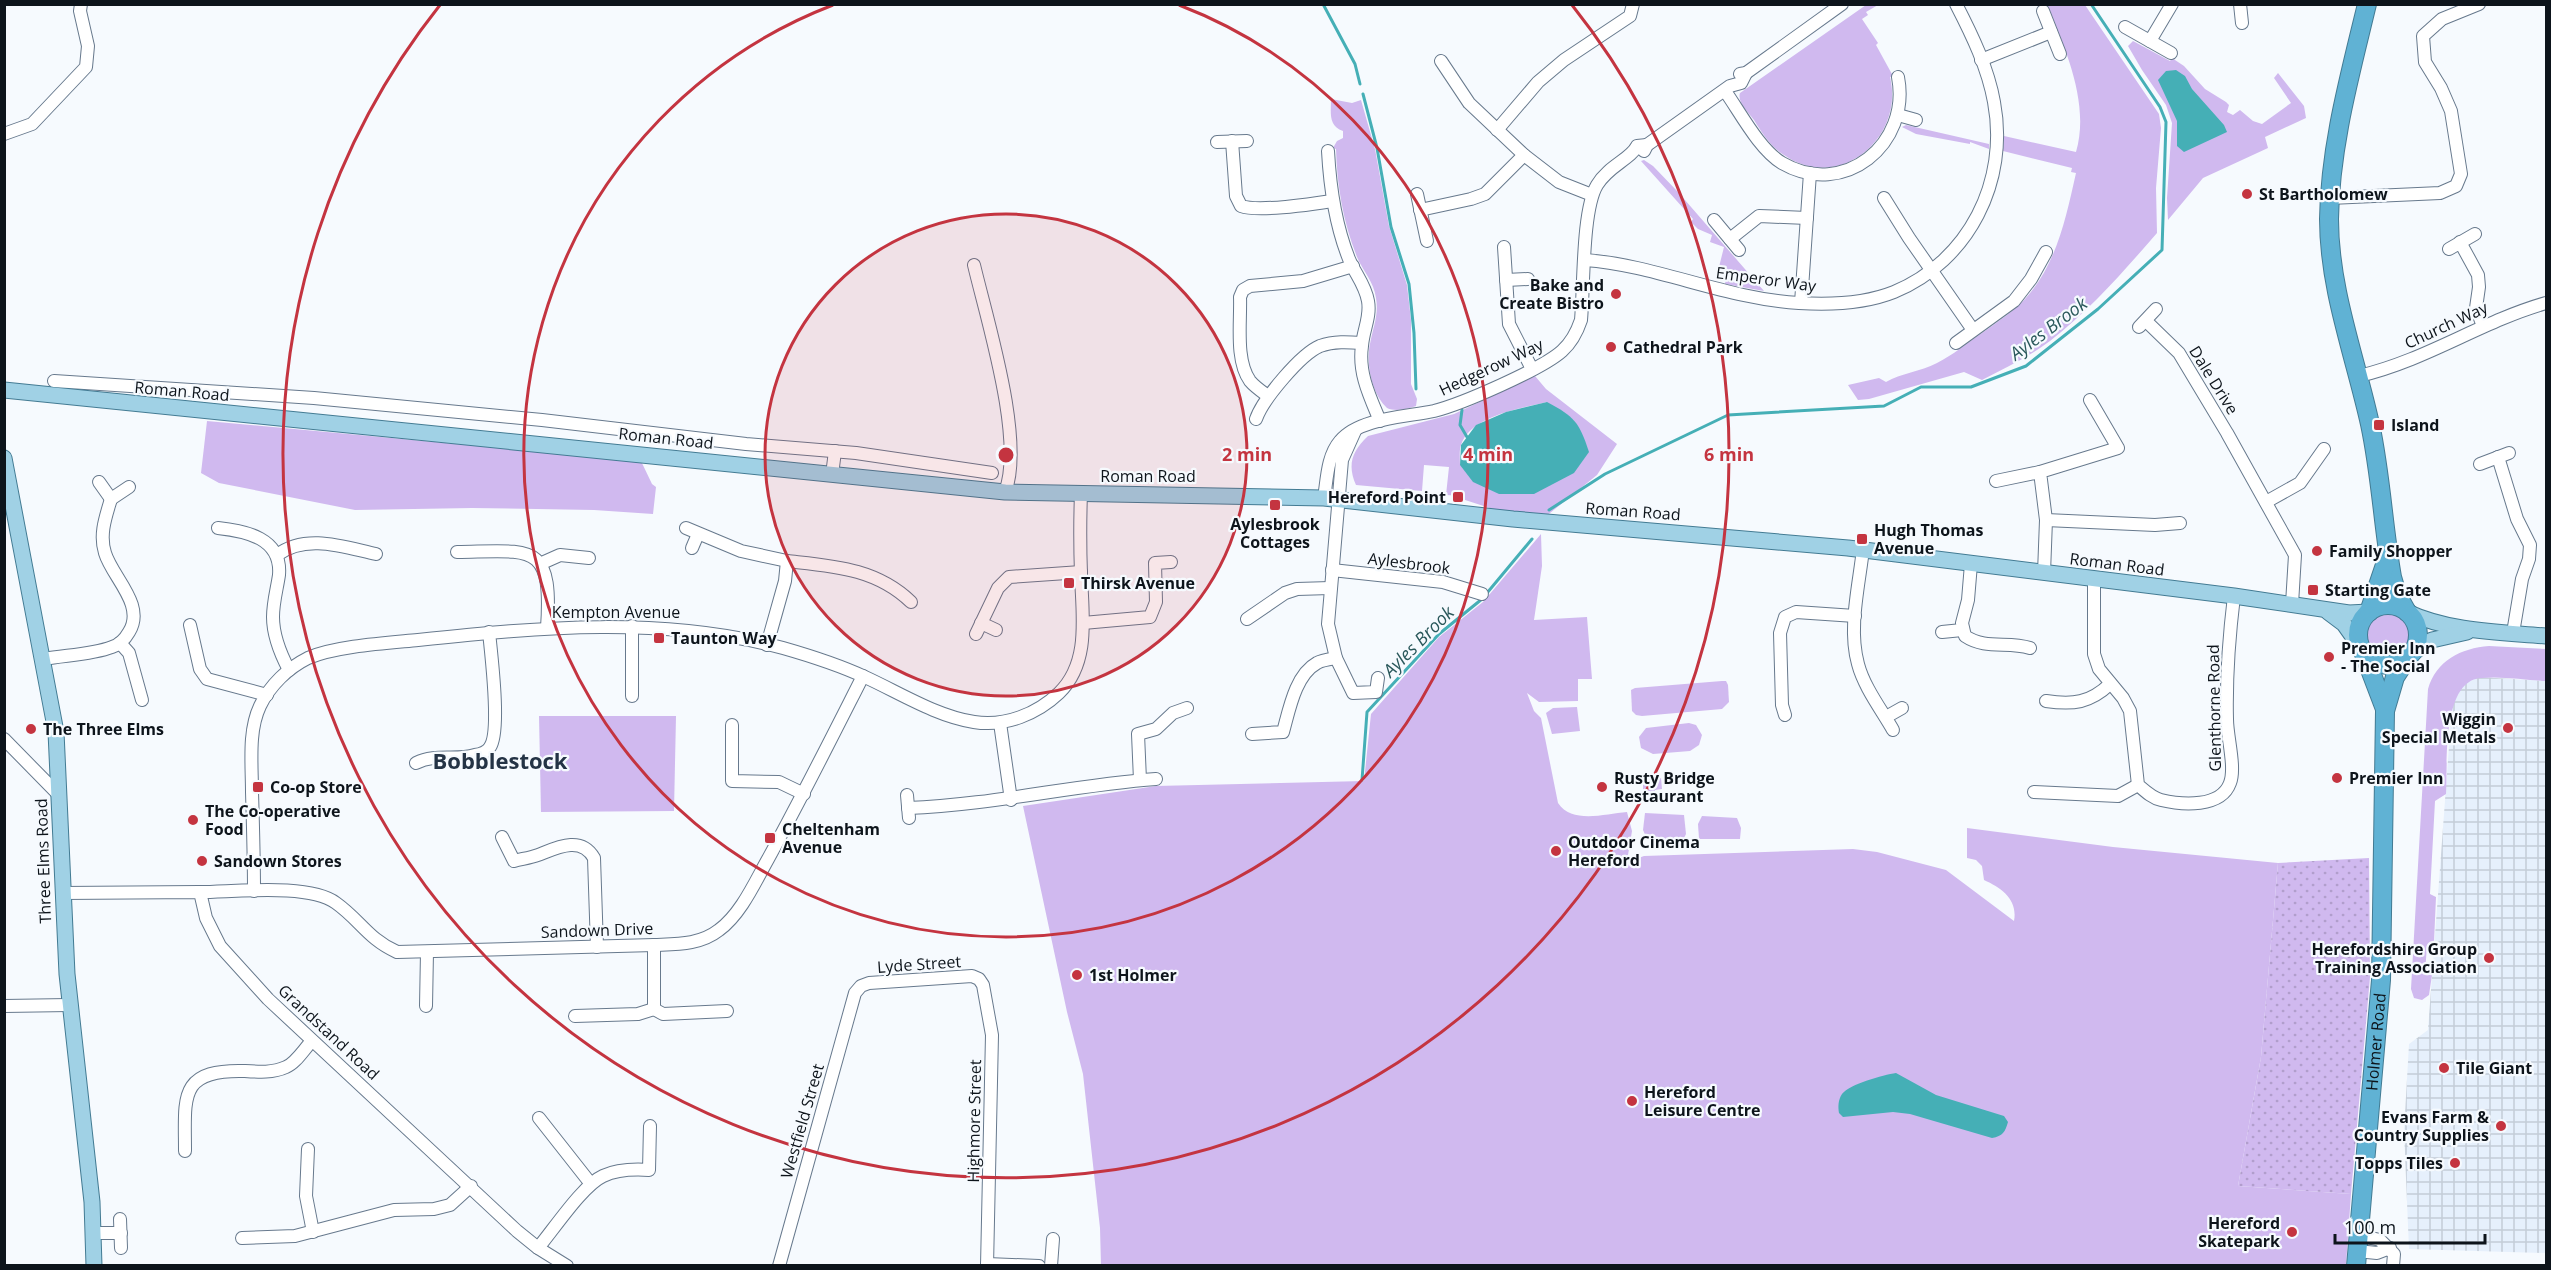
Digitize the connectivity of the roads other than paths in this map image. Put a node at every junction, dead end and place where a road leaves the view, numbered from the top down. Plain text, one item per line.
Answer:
1 (81, 4) edge
2 (1633, 4) edge
3 (1842, 4) edge
4 (1956, 4) edge
5 (2172, 4) edge
6 (2240, 4) edge
7 (2367, 4) edge
8 (2479, 4) edge
9 (2043, 11) dead end
10 (2242, 23) dead end
11 (2125, 27) dead end
12 (2051, 33) junction
13 (2150, 41) junction
14 (2171, 53) dead end
15 (2060, 54) dead end
16 (1981, 60) junction
17 (1441, 61) dead end
18 (1898, 77) dead end
19 (1727, 89) junction
20 (1898, 115) junction
21 (1916, 120) dead end
22 (1497, 130) junction
23 (4, 134) edge
24 (1232, 141) junction
25 (1247, 141) dead end
26 (1216, 142) dead end
27 (1328, 151) dead end
28 (1524, 154) junction
29 (1810, 173) junction
30 (1417, 195) dead end
31 (1592, 195) junction
32 (1884, 198) dead end
33 (2330, 198) junction
34 (1332, 201) junction
35 (1420, 210) junction
36 (1807, 218) junction
37 (1714, 220) dead end
38 (2475, 234) dead end
39 (1730, 239) junction
40 (1427, 241) dead end
41 (2460, 242) junction
42 (1504, 247) dead end
43 (2449, 249) dead end
44 (1739, 250) dead end
45 (2046, 252) dead end
46 (1585, 260) junction
47 (974, 265) dead end
48 (1353, 266) junction
49 (1931, 270) junction
50 (1528, 279) dead end
51 (1506, 280) junction
52 (1801, 303) junction
53 (2547, 303) edge
54 (2156, 309) dead end
55 (2483, 326) junction
56 (1973, 330) junction
57 (1362, 343) junction
58 (1956, 343) dead end
59 (1532, 369) junction
60 (2359, 376) junction
61 (54, 381) dead end
62 (4, 390) edge
63 (247, 393) junction
64 (1268, 396) junction
65 (87, 400) junction
66 (2090, 400) dead end
67 (4, 403) edge
68 (246, 415) junction
69 (1256, 418) dead end
70 (1380, 421) junction
71 (1355, 431) junction
72 (2324, 449) dead end
73 (836, 451) junction
74 (4, 458) edge
75 (2481, 464) dead end
76 (2040, 471) junction
77 (992, 473) dead end
78 (832, 474) junction
79 (1996, 481) dead end
80 (99, 482) dead end
81 (129, 487) dead end
82 (1005, 492) junction
83 (1081, 494) junction
84 (111, 498) junction
85 (1324, 498) junction
86 (1340, 500) junction
87 (2266, 502) junction
88 (2046, 520) junction
89 (2180, 524) dead end
90 (218, 528) dead end
91 (686, 528) dead end
92 (698, 534) junction
93 (692, 548) dead end
94 (1863, 549) junction
95 (457, 552) dead end
96 (376, 554) dead end
97 (277, 555) junction
98 (2388, 555) junction
99 (589, 558) dead end
100 (787, 561) junction
101 (1171, 562) dead end
102 (542, 563) junction
103 (1971, 564) junction
104 (1332, 570) junction
105 (1081, 572) junction
106 (2043, 573) junction
107 (2094, 579) junction
108 (1330, 588) junction
109 (1482, 594) dead end
110 (2234, 596) junction
111 (911, 602) dead end
112 (2292, 604) junction
113 (2325, 610) junction
114 (2369, 612) junction
115 (2407, 612) junction
116 (1855, 616) junction
117 (1247, 619) dead end
118 (1083, 623) junction
119 (190, 625) dead end
120 (632, 626) junction
121 (547, 628) junction
122 (996, 630) dead end
123 (1962, 630) junction
124 (2479, 630) junction
125 (489, 632) junction
126 (1942, 632) dead end
127 (2513, 633) junction
128 (2547, 636) edge
129 (120, 643) junction
130 (768, 645) junction
131 (2030, 648) dead end
132 (2362, 649) junction
133 (2410, 655) junction
134 (1336, 658) junction
135 (44, 659) junction
136 (289, 670) junction
137 (862, 676) junction
138 (1378, 678) dead end
139 (2110, 684) junction
140 (267, 694) junction
141 (632, 696) dead end
142 (142, 700) dead end
143 (2046, 700) dead end
144 (1187, 708) dead end
145 (1902, 708) dead end
146 (2385, 711) junction
147 (1785, 715) dead end
148 (1886, 717) junction
149 (1000, 723) junction
150 (732, 725) dead end
151 (1893, 730) dead end
152 (1252, 734) dead end
153 (4, 739) edge
154 (417, 763) dead end
155 (1156, 779) dead end
156 (1140, 780) junction
157 (2138, 785) junction
158 (2034, 792) dead end
159 (804, 794) junction
160 (59, 795) junction
161 (1011, 800) junction
162 (908, 807) dead end
163 (501, 837) dead end
164 (254, 891) junction
165 (200, 892) junction
166 (62, 893) junction
167 (654, 945) junction
168 (597, 947) junction
169 (426, 952) junction
170 (979, 979) joint
171 (861, 986) joint
172 (69, 1005) junction
173 (4, 1006) edge
174 (426, 1006) dead end
175 (654, 1009) junction
176 (727, 1011) dead end
177 (575, 1016) dead end
178 (312, 1041) junction
179 (539, 1118) dead end
180 (650, 1126) dead end
181 (308, 1149) dead end
182 (185, 1151) dead end
183 (591, 1184) junction
184 (471, 1186) junction
185 (120, 1219) dead end
186 (94, 1233) junction
187 (121, 1233) junction
188 (314, 1233) junction
189 (242, 1238) dead end
190 (1053, 1239) dead end
191 (121, 1248) dead end
192 (538, 1248) junction
193 (2357, 1251) edge
194 (987, 1265) edge
195 (94, 1266) edge
196 (567, 1266) edge
197 (779, 1266) edge
198 (1039, 1266) edge
199 (1052, 1266) edge
200 (2393, 1266) edge

1 - 23 street
2 - 22 street
3 - 19 street, Hedgerow Way
4 - 16 street, Emperor Way
5 - 13 street
6 - 10 street
7 - 33 highway
8 - 33 street
9 - 12 street
11 - 13 street
12 - 15 street
12 - 16 street
13 - 14 street
16 - 49 street, Emperor Way
17 - 22 street
18 - 20 street
19 - 29 street
19 - 31 street, Hedgerow Way
20 - 21 street
20 - 29 street
22 - 28 street
24 - 25 street
24 - 26 street
24 - 34 street
27 - 34 street
28 - 31 street
28 - 35 street
29 - 36 street
30 - 35 street
31 - 46 street, Hedgerow Way
32 - 49 street
33 - 60 highway
34 - 48 street
35 - 40 street
36 - 39 street
36 - 52 street
37 - 39 street
38 - 41 street
39 - 44 street
41 - 43 street
41 - 55 street
42 - 51 street
45 - 56 street
46 - 52 street, Emperor Way
46 - 59 street, Hedgerow Way
47 - 82 street
48 - 57 street
48 - 64 street
49 - 52 street, Emperor Way
49 - 56 street
50 - 51 street
51 - 59 street
53 - 55 street, Church Way
54 - 87 street, Dale Drive
55 - 60 street, Church Way
56 - 58 street
57 - 64 street
57 - 70 street
59 - 70 street, Hedgerow Way
60 - 98 highway
61 - 63 street, Roman Road
62 - 65 main road, Roman Road
63 - 68 street
63 - 73 street, Roman Road
64 - 69 street
65 - 67 main road
65 - 68 main road, Roman Road
66 - 76 street
68 - 78 main road, Roman Road
70 - 71 street, Hedgerow Way
71 - 85 street, Hedgerow Way
71 - 86 street
72 - 87 street
73 - 77 street, Roman Road
73 - 78 street
74 - 135 main road, Three Elms Road
75 - 127 street
76 - 79 street
76 - 88 street
78 - 82 main road, Roman Road
80 - 84 street
81 - 84 street
82 - 83 main road, Roman Road
83 - 85 main road, Roman Road
83 - 105 street, Kempton Avenue
84 - 129 street
85 - 86 main road, Roman Road
86 - 94 main road, Roman Road
86 - 104 street
87 - 112 street, Dale Drive
88 - 89 street
88 - 106 street
90 - 97 street
91 - 92 street
92 - 93 street
92 - 100 street
94 - 103 main road, Roman Road
94 - 116 street
95 - 102 street
96 - 97 street
97 - 136 street
98 - 114 highway
98 - 115 highway
99 - 102 street
100 - 111 street
100 - 130 street
101 - 118 street
102 - 121 street
103 - 106 main road, Roman Road
103 - 123 street
104 - 108 street
104 - 109 street, Aylesbrook
105 - 118 street, Kempton Avenue
105 - 122 street
106 - 107 main road, Roman Road
107 - 110 main road, Roman Road
107 - 139 street
108 - 117 street
108 - 134 street
110 - 112 main road, Roman Road
110 - 157 street, Glenthorne Road
112 - 113 main road, Roman Road
113 - 114 main road, Roman Road
113 - 132 main road, Roman Road
114 - 115 highway
114 - 132 highway
115 - 124 main road
115 - 133 highway
116 - 147 street
116 - 148 street
118 - 149 street, Kempton Avenue
119 - 140 street
120 - 121 street, Kempton Avenue
120 - 130 street, Kempton Avenue
120 - 141 street
121 - 125 street, Kempton Avenue
123 - 126 street
123 - 131 street
124 - 127 main road
124 - 133 main road
125 - 136 street, Kempton Avenue
125 - 154 street
127 - 128 main road
129 - 135 street
129 - 142 street
130 - 137 street, Kempton Avenue
132 - 133 highway
132 - 146 highway, Holmer Road
133 - 146 highway, Holmer Road
134 - 138 street
134 - 152 street
135 - 160 main road, Three Elms Road
136 - 140 street, Kempton Avenue
137 - 149 street, Kempton Avenue
137 - 159 street, Sandown Drive
139 - 143 street
139 - 157 street
140 - 164 street, Kempton Avenue
144 - 156 street
145 - 148 street
146 - 193 highway, Holmer Road
148 - 151 street
149 - 161 street
150 - 159 street
153 - 160 street
155 - 156 street
156 - 161 street
157 - 158 street
159 - 167 street, Sandown Drive
160 - 166 main road, Three Elms Road
161 - 162 street
163 - 168 street
164 - 165 street, Sandown Drive
164 - 169 street, Sandown Drive
165 - 166 street
165 - 178 street, Grandstand Road
166 - 172 main road, Three Elms Road
167 - 168 street, Sandown Drive
167 - 175 street
168 - 169 street, Sandown Drive
169 - 174 street
170 - 171 street, Lyde Street
170 - 194 street, Highmore Street
171 - 197 street, Westfield Street
172 - 173 street
172 - 186 main road, Three Elms Road
175 - 176 street
175 - 177 street
178 - 182 street
178 - 184 street, Grandstand Road
179 - 183 street
180 - 183 street
181 - 188 street
183 - 192 street
184 - 188 street
184 - 192 street, Grandstand Road
185 - 187 street
186 - 187 street
186 - 195 main road, Three Elms Road
187 - 191 street
188 - 189 street
190 - 199 street
192 - 196 street, Grandstand Road
193 - 200 street
194 - 198 street

